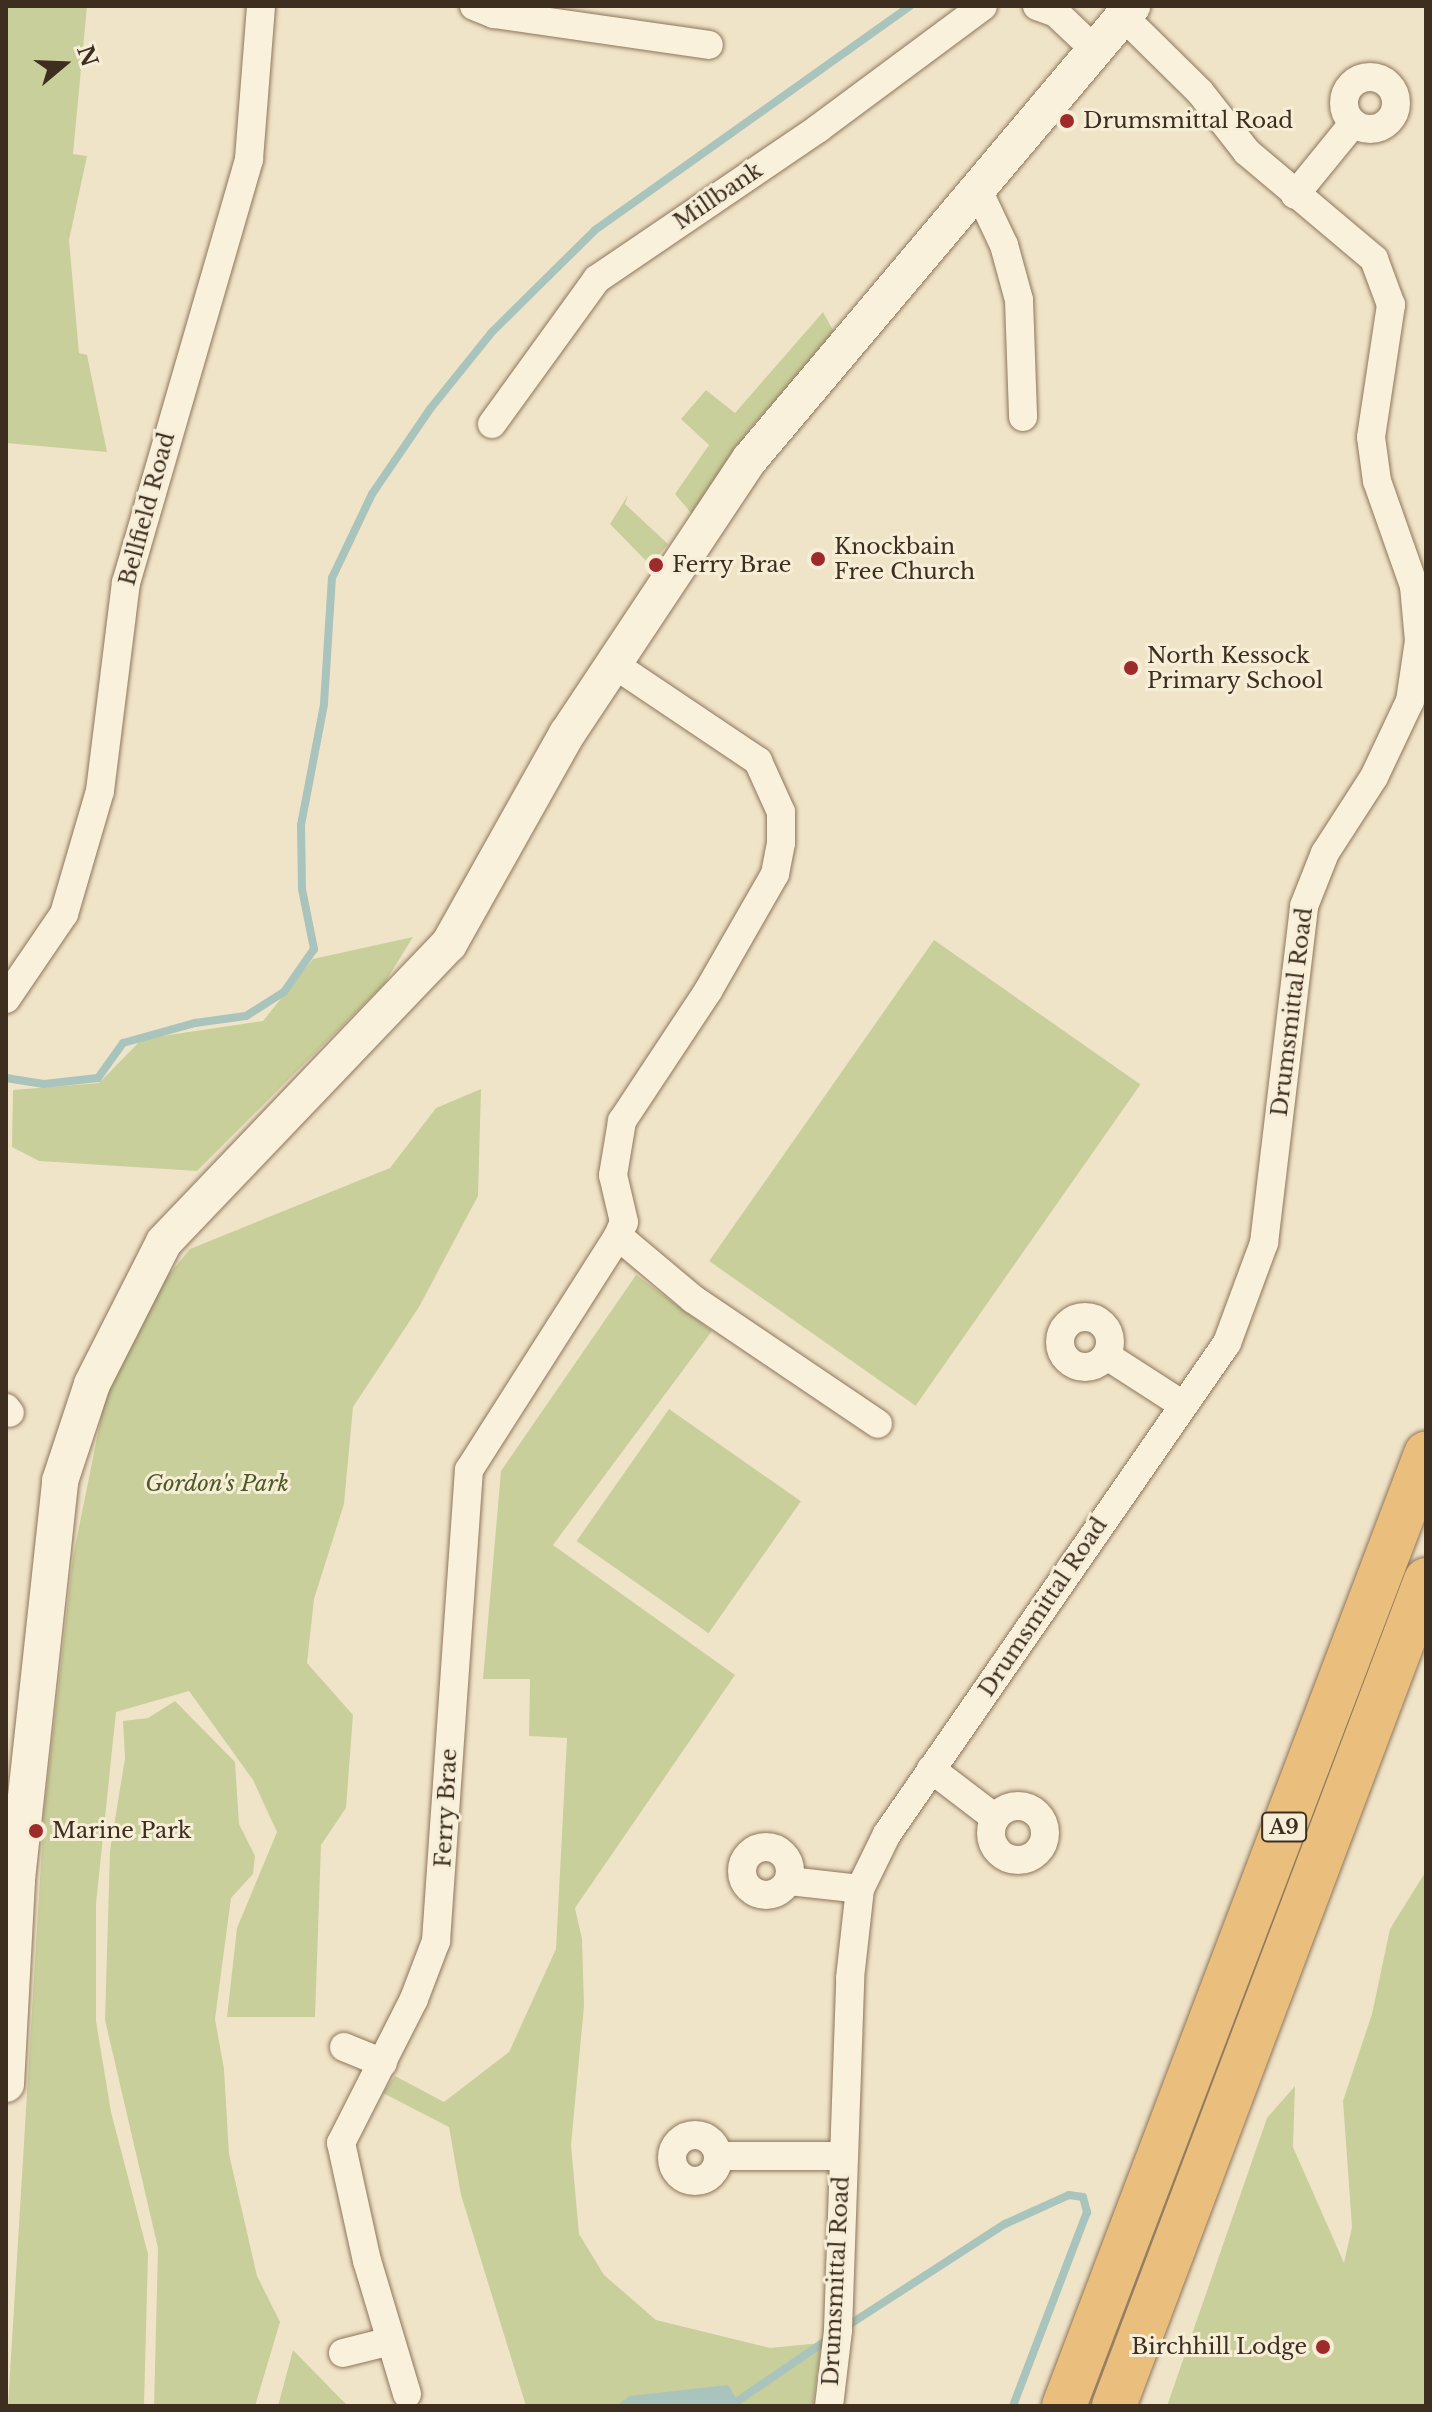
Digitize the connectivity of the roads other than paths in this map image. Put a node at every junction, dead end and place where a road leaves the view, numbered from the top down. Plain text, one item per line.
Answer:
1 (261, 6) edge
2 (474, 6) edge
3 (983, 6) edge
4 (1037, 6) edge
5 (1129, 12) edge
6 (709, 45) dead end
7 (1096, 51) junction
8 (1353, 124) dead end
9 (977, 188) junction
10 (1295, 195) junction
11 (1023, 417) dead end
12 (492, 424) dead end
13 (612, 663) junction
14 (6, 999) edge
15 (618, 1236) junction
16 (1107, 1356) dead end
17 (1183, 1405) junction
18 (878, 1424) dead end
19 (1426, 1454) edge
20 (1426, 1580) edge
21 (931, 1769) junction
22 (995, 1818) dead end
23 (789, 1881) dead end
24 (860, 1889) junction
25 (344, 2047) dead end
26 (383, 2063) junction
27 (6, 2084) edge
28 (718, 2156) dead end
29 (842, 2156) junction
30 (391, 2341) junction
31 (343, 2353) dead end
32 (407, 2394) dead end
33 (829, 2406) edge
34 (1064, 2406) edge
35 (1114, 2406) edge

1 - 14 street, Bellfield Road
2 - 6 street
3 - 12 street, Millbank
4 - 7 street
5 - 7 street
5 - 10 street, Drumsmittal Road
7 - 9 street
8 - 10 street
9 - 11 street
9 - 13 street
10 - 17 street, Drumsmittal Road
13 - 15 street
13 - 27 street
15 - 18 street
15 - 26 street, Ferry Brae
16 - 17 street
17 - 21 street, Drumsmittal Road
19 - 34 highway, A9
20 - 35 highway, A9
21 - 22 street
21 - 24 street, Drumsmittal Road
23 - 24 street
24 - 29 street, Drumsmittal Road
25 - 26 street
26 - 30 street, Ferry Brae
28 - 29 street, Drumsmittal Road
29 - 33 street, Drumsmittal Road
30 - 31 street
30 - 32 street, Ferry Brae

